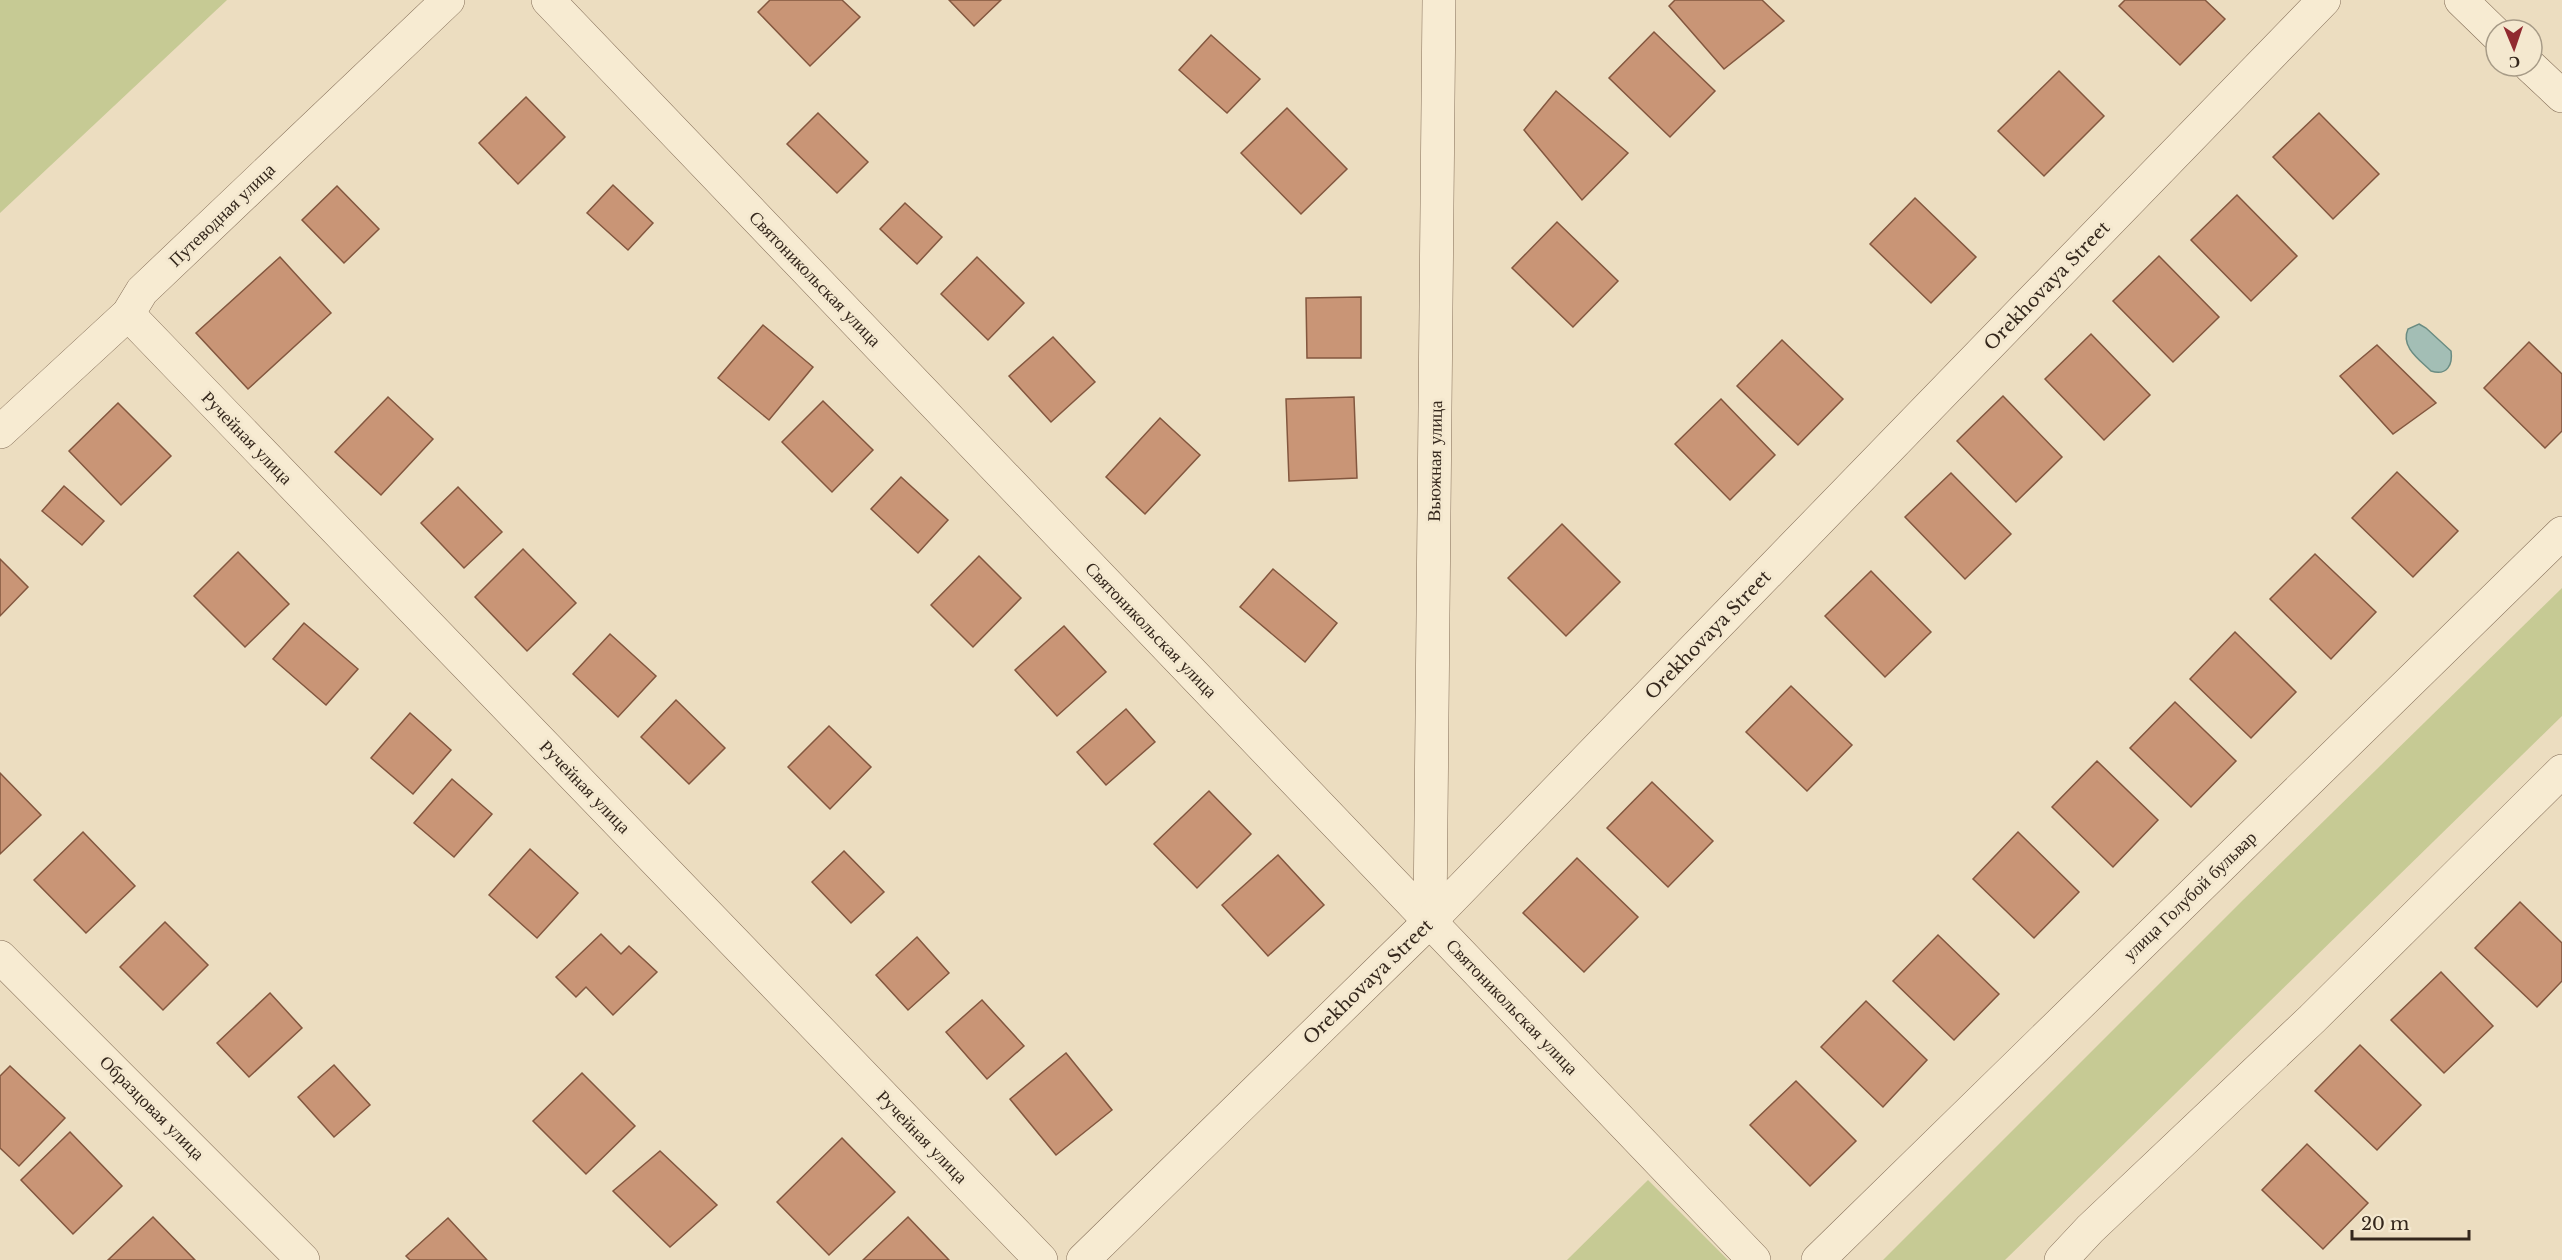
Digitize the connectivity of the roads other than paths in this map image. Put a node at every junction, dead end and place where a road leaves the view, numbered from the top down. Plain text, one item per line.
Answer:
1 (448, 0) edge
2 (548, 0) edge
3 (1439, 0) edge
4 (2324, 0) edge
5 (2461, 0) edge
6 (2484, 22) edge
7 (2543, 78) edge
8 (2562, 96) edge
9 (128, 315) junction
10 (0, 432) edge
11 (2562, 533) edge
12 (2562, 771) edge
13 (1431, 921) junction
14 (0, 957) edge
15 (303, 1260) edge
16 (1041, 1260) edge
17 (1083, 1260) edge
18 (1754, 1260) edge
19 (1818, 1260) edge
20 (2061, 1260) edge

1 - 9 street, Путеводная улица
2 - 13 street, Святоникольская улица
3 - 13 street, Вьюжная улица
4 - 13 street, Orekhovaya Street
5 - 6 street
7 - 8 street
9 - 10 street, Путеводная улица
9 - 16 street, Ручейная улица
11 - 19 street, улица Голубой бульвар
12 - 20 street
13 - 17 street, Orekhovaya Street
13 - 18 street, Святоникольская улица
14 - 15 street, Образцовая улица

